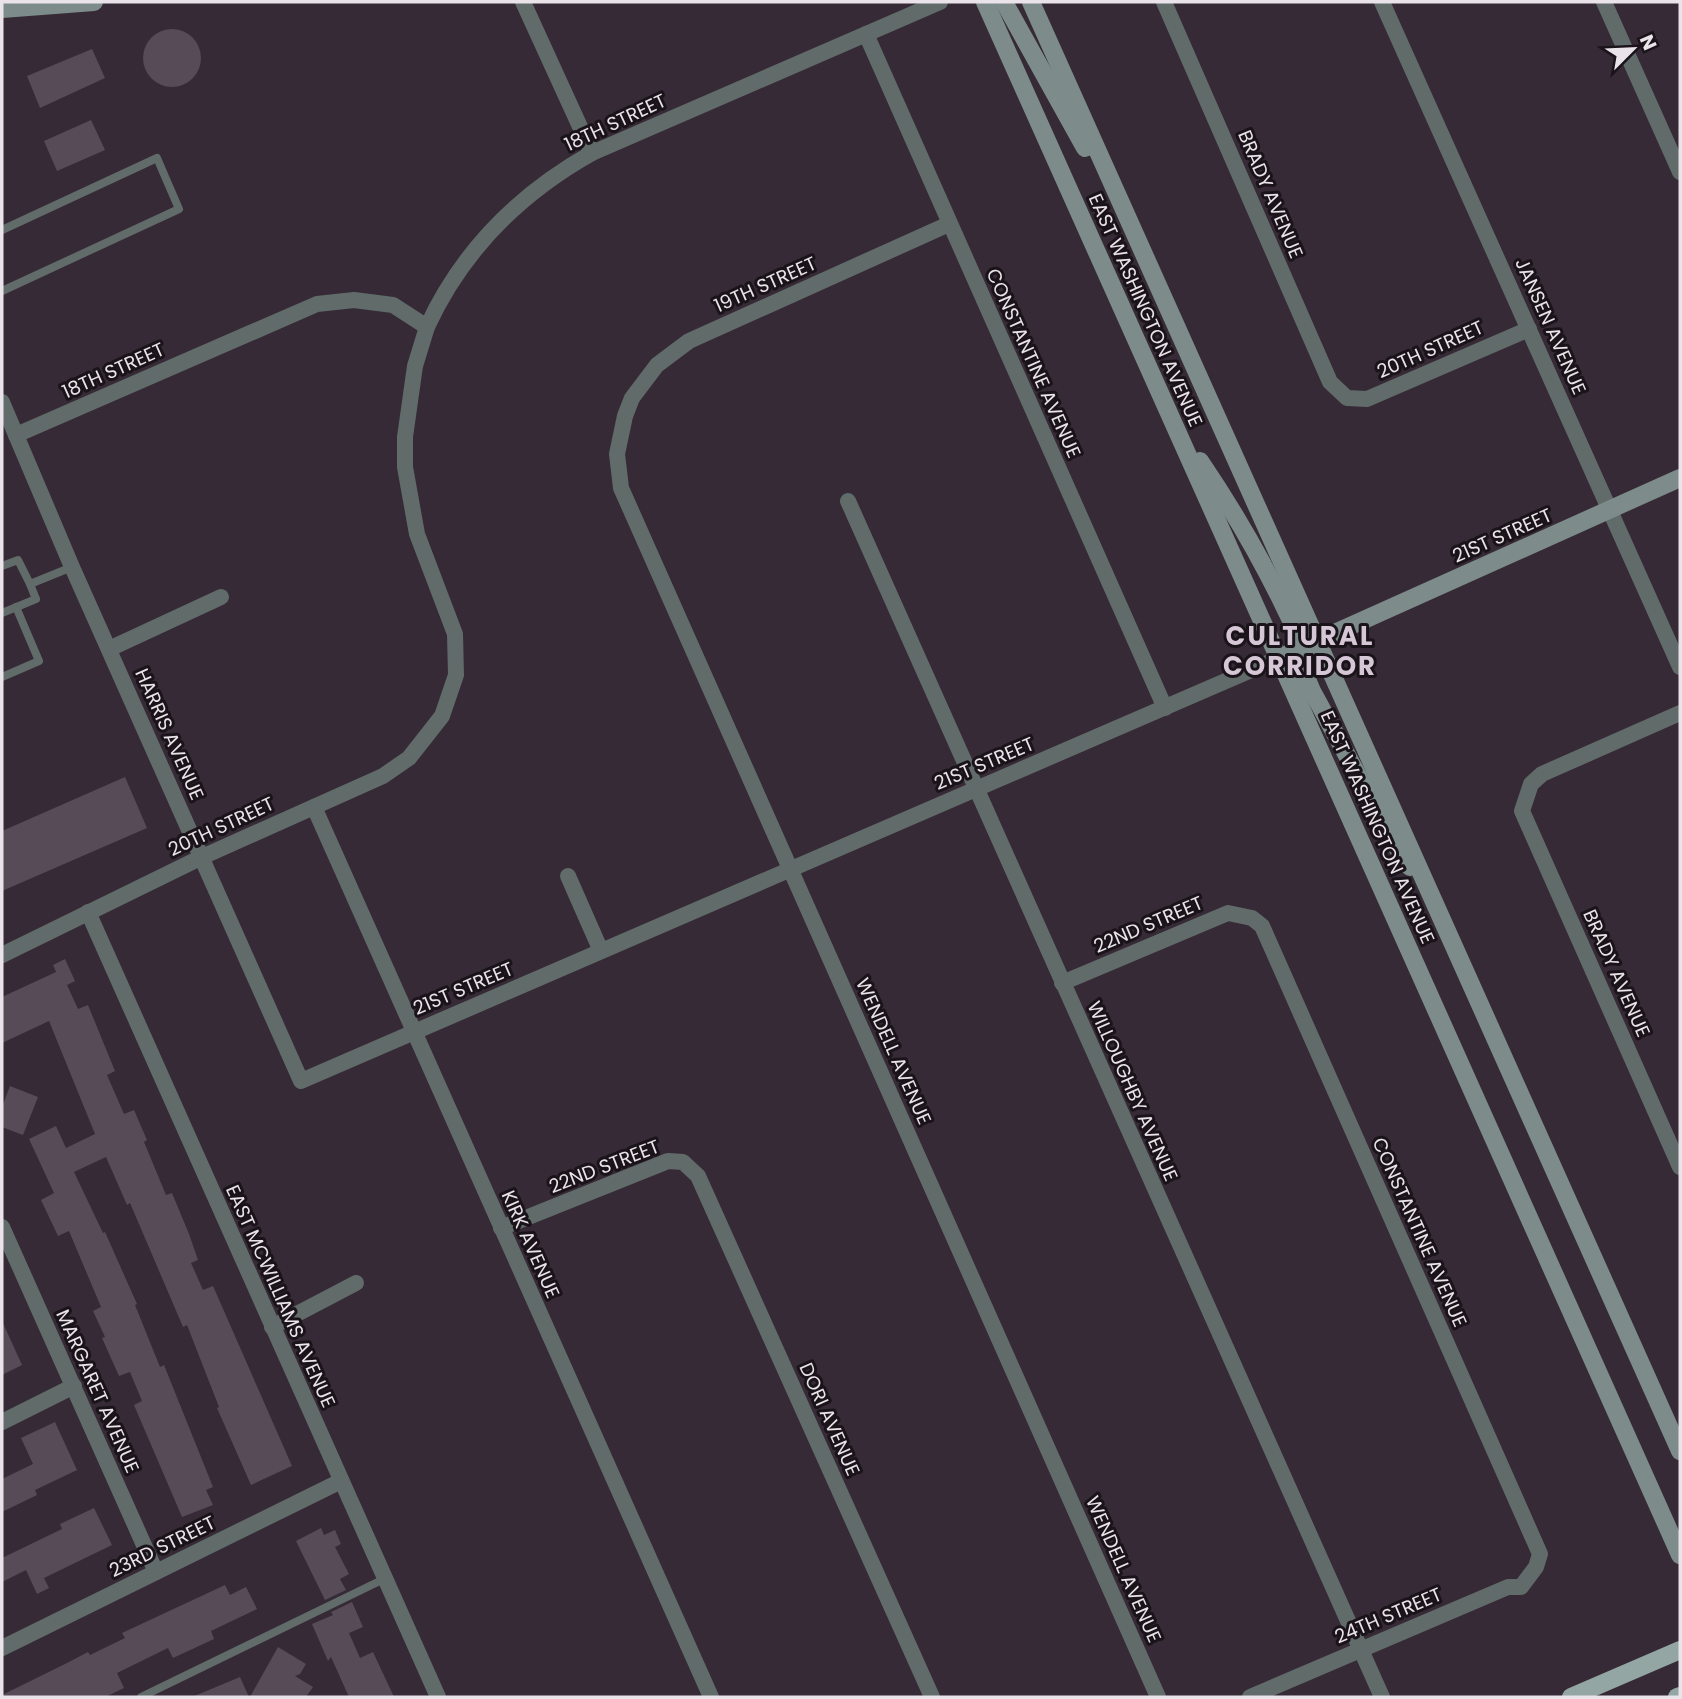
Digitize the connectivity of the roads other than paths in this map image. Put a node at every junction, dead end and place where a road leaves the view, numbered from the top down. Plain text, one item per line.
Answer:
1 (94, 2) edge
2 (523, 2) edge
3 (940, 2) edge
4 (985, 2) edge
5 (1004, 2) edge
6 (1031, 2) edge
7 (1164, 2) edge
8 (1382, 2) edge
9 (1604, 2) edge
10 (2, 9) edge
11 (866, 34) junction
12 (592, 153) junction
13 (1680, 172) edge
14 (949, 224) junction
15 (2, 229) edge
16 (1137, 239) junction
17 (2, 291) edge
18 (427, 327) junction
19 (1529, 328) junction
20 (1347, 398) joint
21 (2, 402) edge
22 (625, 416) joint
23 (1171, 418) junction
24 (16, 435) junction
25 (1680, 478) edge
26 (848, 500) dead end
27 (1610, 509) junction
28 (2, 566) edge
29 (72, 567) junction
30 (30, 584) junction
31 (221, 597) dead end
32 (16, 607) junction
33 (2, 613) edge
34 (109, 649) junction
35 (1299, 649) junction
36 (1680, 667) edge
37 (2, 677) edge
38 (1165, 708) junction
39 (1680, 713) edge
40 (977, 789) junction
41 (314, 807) junction
42 (202, 857) junction
43 (790, 870) junction
44 (568, 876) dead end
45 (1429, 888) junction
46 (88, 912) junction
47 (1252, 918) joint
48 (601, 951) junction
49 (2, 955) edge
50 (1062, 983) junction
51 (414, 1032) junction
52 (301, 1081) joint
53 (683, 1163) joint
54 (1680, 1167) edge
55 (2, 1227) edge
56 (501, 1228) junction
57 (356, 1283) dead end
58 (272, 1327) junction
59 (74, 1386) junction
60 (2, 1422) edge
61 (1680, 1451) edge
62 (341, 1481) junction
63 (1680, 1555) edge
64 (1536, 1567) joint
65 (156, 1572) junction
66 (384, 1579) junction
67 (2, 1648) edge
68 (1361, 1650) junction
69 (1680, 1650) edge
70 (141, 1697) edge
71 (438, 1697) edge
72 (711, 1697) edge
73 (932, 1697) edge
74 (1158, 1697) edge
75 (1250, 1697) edge
76 (1382, 1697) edge
77 (1571, 1697) edge

1 - 10 main road
2 - 12 street
3 - 11 street, 18TH STREET
4 - 23 main road, EAST WASHINGTON AVENUE
5 - 16 main road
6 - 16 main road, EAST WASHINGTON AVENUE
7 - 20 street, BRADY AVENUE
8 - 19 street, JANSEN AVENUE
9 - 13 street
11 - 12 street, 18TH STREET
11 - 14 street, CONSTANTINE AVENUE
12 - 18 street, 18TH STREET
14 - 22 street, 19TH STREET
14 - 38 street, CONSTANTINE AVENUE
15 - 17 lane
16 - 35 main road, EAST WASHINGTON AVENUE
18 - 24 street, 18TH STREET
18 - 41 street, 20TH STREET
19 - 20 street, 20TH STREET
19 - 27 street, JANSEN AVENUE
21 - 24 street, HARRIS AVENUE
22 - 43 street, WENDELL AVENUE
23 - 35 main road, EAST WASHINGTON AVENUE
23 - 35 main road
24 - 29 street, HARRIS AVENUE
25 - 27 main road, 21ST STREET
26 - 40 street, WILLOUGHBY AVENUE
27 - 35 main road, 21ST STREET
27 - 36 street, JANSEN AVENUE
28 - 30 lane
29 - 30 lane
29 - 34 street, HARRIS AVENUE
30 - 32 lane
31 - 34 street
32 - 33 lane
32 - 37 lane
34 - 42 street, HARRIS AVENUE
35 - 38 street, 21ST STREET
35 - 45 main road, EAST WASHINGTON AVENUE
35 - 45 main road
35 - 63 main road, EAST WASHINGTON AVENUE
38 - 40 street, 21ST STREET
39 - 54 street, BRADY AVENUE
40 - 43 street, 21ST STREET
40 - 50 street, WILLOUGHBY AVENUE
41 - 42 street, 20TH STREET
41 - 51 street, KIRK AVENUE
42 - 46 street, 20TH STREET
42 - 52 street, HARRIS AVENUE
43 - 48 street, 21ST STREET
43 - 74 street, WENDELL AVENUE
44 - 48 street
45 - 61 main road, EAST WASHINGTON AVENUE
46 - 49 street, 20TH STREET
46 - 58 street, EAST MCWILLIAMS AVENUE
47 - 50 street, 22ND STREET
47 - 64 street, CONSTANTINE AVENUE
48 - 51 street, 21ST STREET
50 - 68 street, WILLOUGHBY AVENUE
51 - 52 street, 21ST STREET
51 - 56 street, KIRK AVENUE
53 - 56 street, 22ND STREET
53 - 73 street, DORI AVENUE
55 - 59 street, MARGARET AVENUE
56 - 72 street, KIRK AVENUE
57 - 58 street
58 - 62 street, EAST MCWILLIAMS AVENUE
59 - 60 street
59 - 65 street, MARGARET AVENUE
62 - 65 street, 23RD STREET
62 - 66 street, EAST MCWILLIAMS AVENUE
64 - 68 street, 24TH STREET
65 - 67 street, 23RD STREET
66 - 70 lane
66 - 71 street, EAST MCWILLIAMS AVENUE
68 - 75 street, 24TH STREET
68 - 76 street, WILLOUGHBY AVENUE
69 - 77 main road

